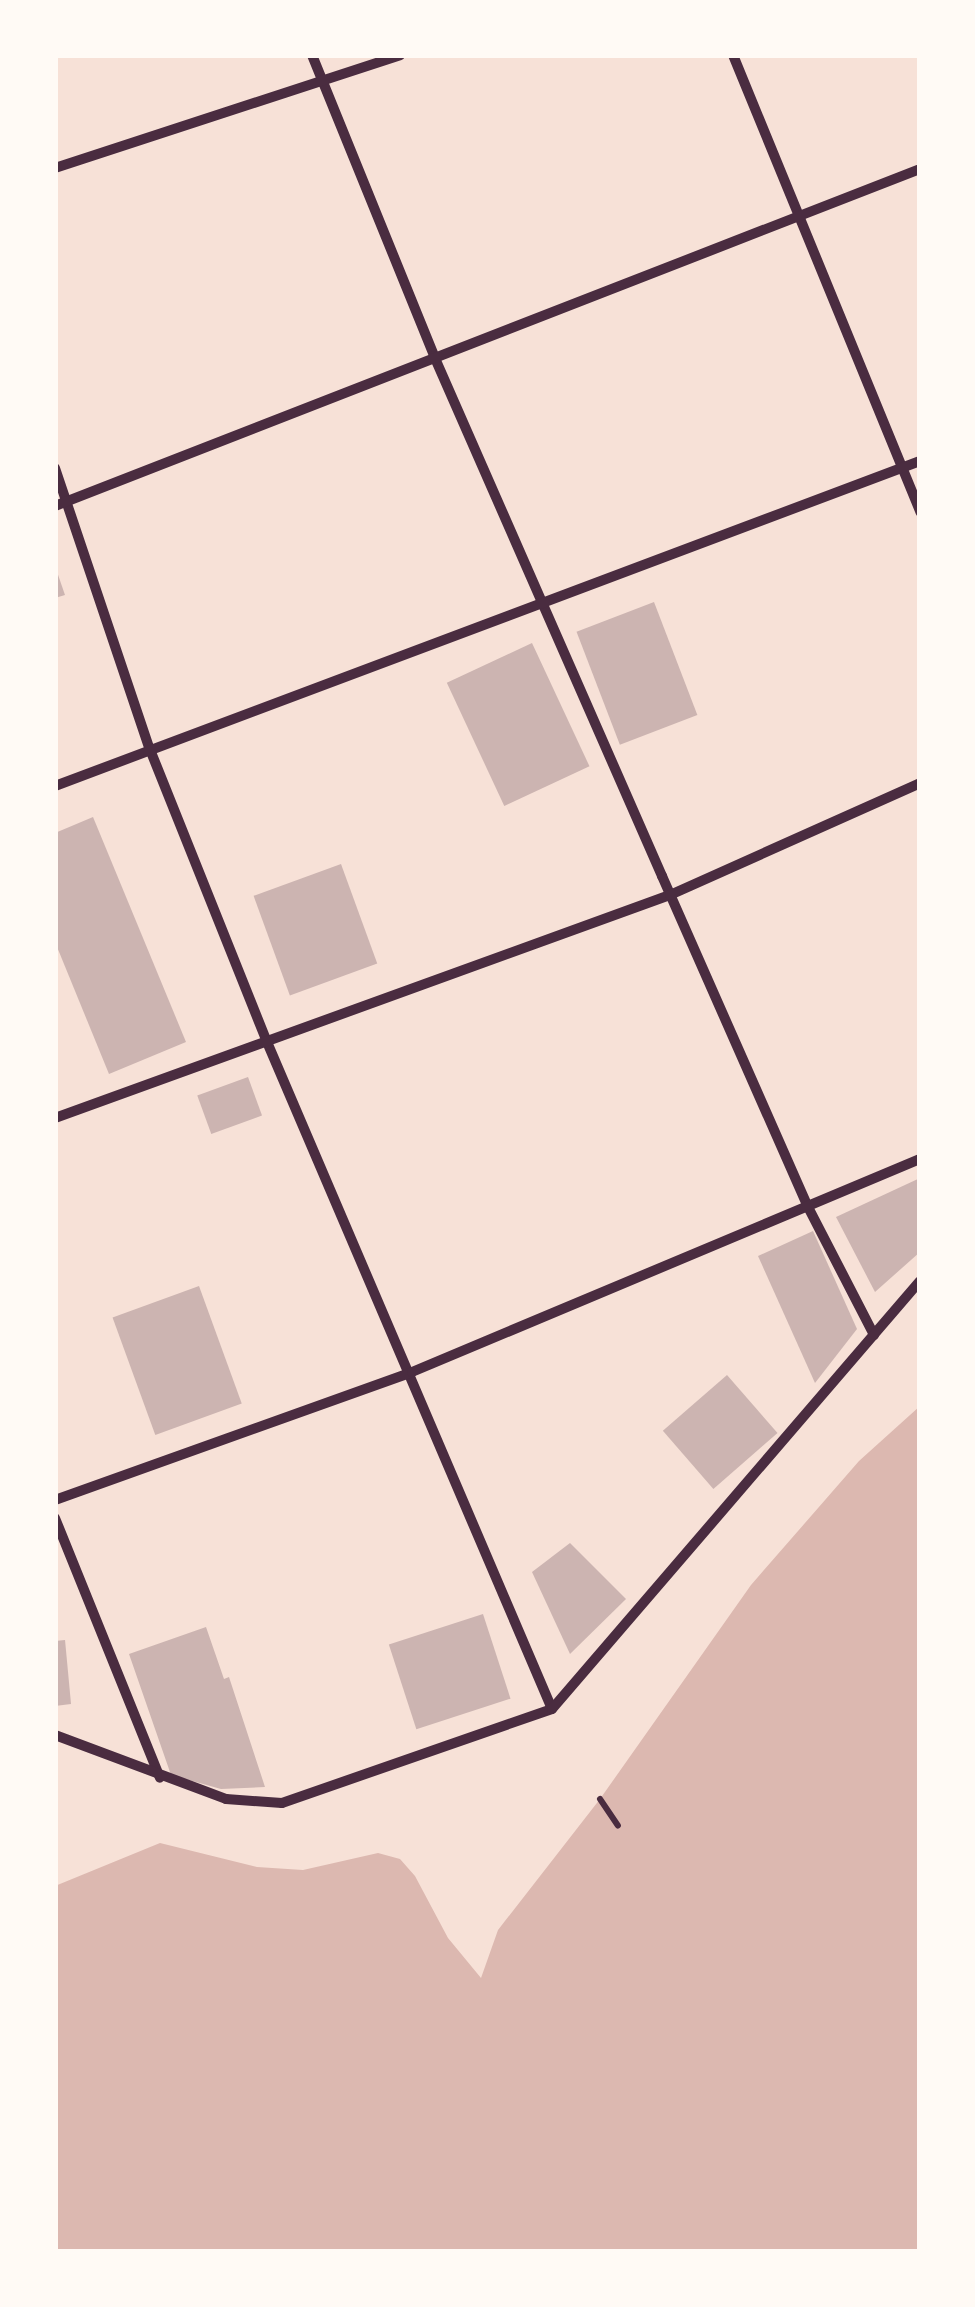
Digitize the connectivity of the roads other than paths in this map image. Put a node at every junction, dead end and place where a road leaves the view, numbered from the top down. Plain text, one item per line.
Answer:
1 (312, 55) edge
2 (400, 55) edge
3 (733, 55) edge
4 (324, 82) junction
5 (55, 168) edge
6 (920, 169) edge
7 (798, 218) junction
8 (434, 356) junction
9 (920, 461) edge
10 (55, 468) edge
11 (900, 470) junction
12 (68, 502) junction
13 (55, 506) edge
14 (920, 512) edge
15 (547, 603) junction
16 (149, 747) junction
17 (920, 783) edge
18 (55, 786) edge
19 (670, 895) junction
20 (267, 1042) junction
21 (55, 1118) edge
22 (920, 1159) edge
23 (808, 1207) junction
24 (920, 1281) edge
25 (874, 1335) junction
26 (412, 1372) junction
27 (55, 1500) edge
28 (55, 1518) edge
29 (552, 1710) junction
30 (55, 1734) edge
31 (160, 1778) junction

1 - 4 street
2 - 4 street
3 - 7 street
4 - 5 street
4 - 8 street
6 - 7 street
7 - 8 street
7 - 11 street
8 - 12 street
8 - 15 street
9 - 11 street
10 - 12 street
11 - 14 street
11 - 15 street
12 - 13 street
12 - 16 street
15 - 16 street
15 - 19 street
16 - 18 street
16 - 20 street
17 - 19 street
19 - 20 street
19 - 23 street
20 - 21 street
20 - 26 street
22 - 23 street
23 - 25 street
23 - 26 street
24 - 25 street
25 - 29 street
26 - 27 street
26 - 29 street
28 - 31 street
29 - 31 street
30 - 31 street

